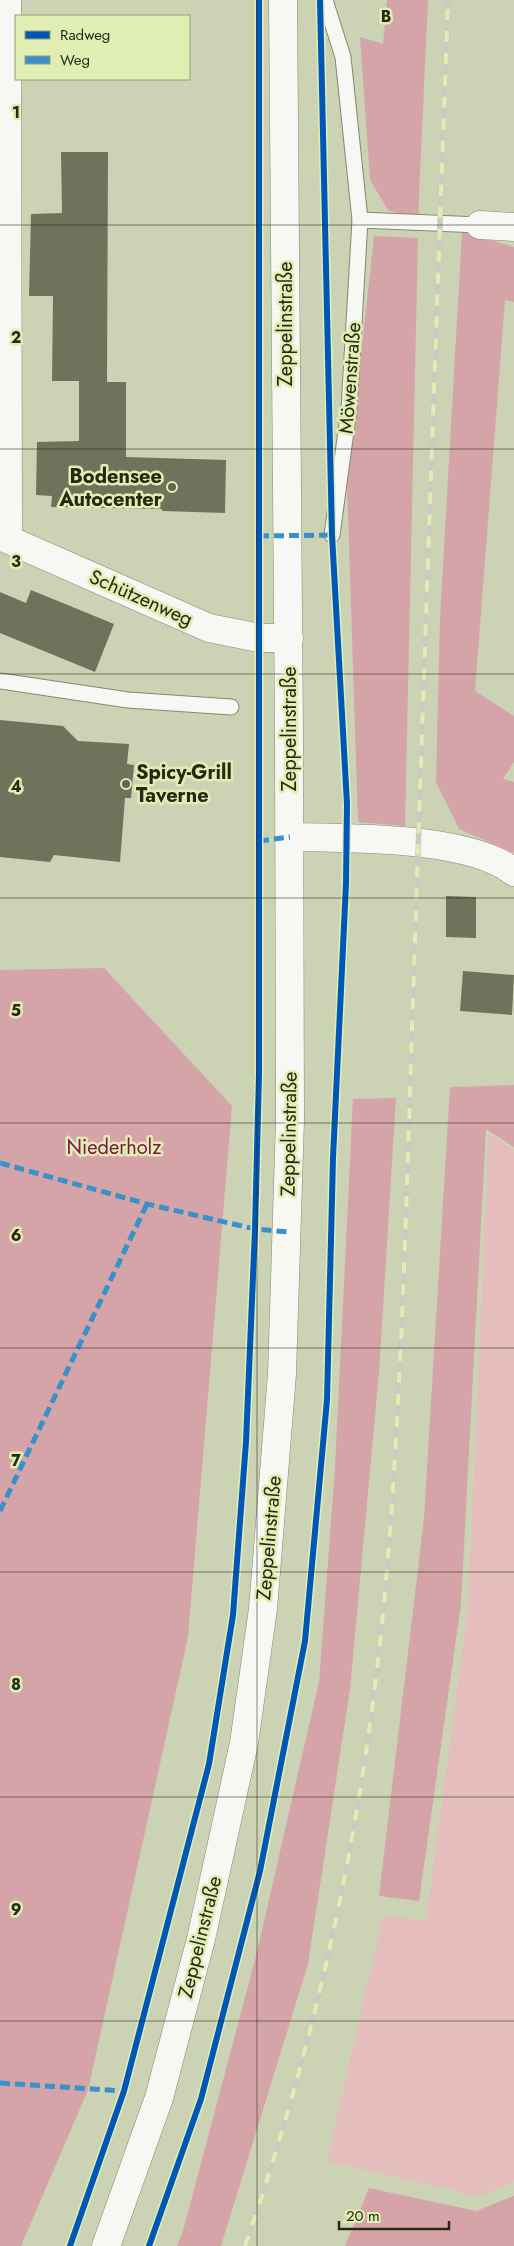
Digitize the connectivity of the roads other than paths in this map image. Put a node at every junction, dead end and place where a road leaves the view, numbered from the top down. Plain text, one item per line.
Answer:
1 (7, 0) edge
2 (283, 0) edge
3 (325, 0) edge
4 (360, 220) junction
5 (480, 225) joint
6 (514, 227) edge
7 (332, 535) dead end
8 (4, 537) edge
9 (288, 638) junction
10 (0, 682) edge
11 (231, 707) dead end
12 (290, 837) junction
13 (514, 872) edge
14 (106, 2246) edge

1 - 8 main road
2 - 9 main road, Zeppelinstraße
3 - 4 lane, Möwenstraße
4 - 5 lane
4 - 7 lane, Möwenstraße
5 - 6 main road
8 - 9 main road, Schützenweg
9 - 12 main road, Zeppelinstraße
10 - 11 lane
12 - 13 main road
12 - 14 main road, Zeppelinstraße

